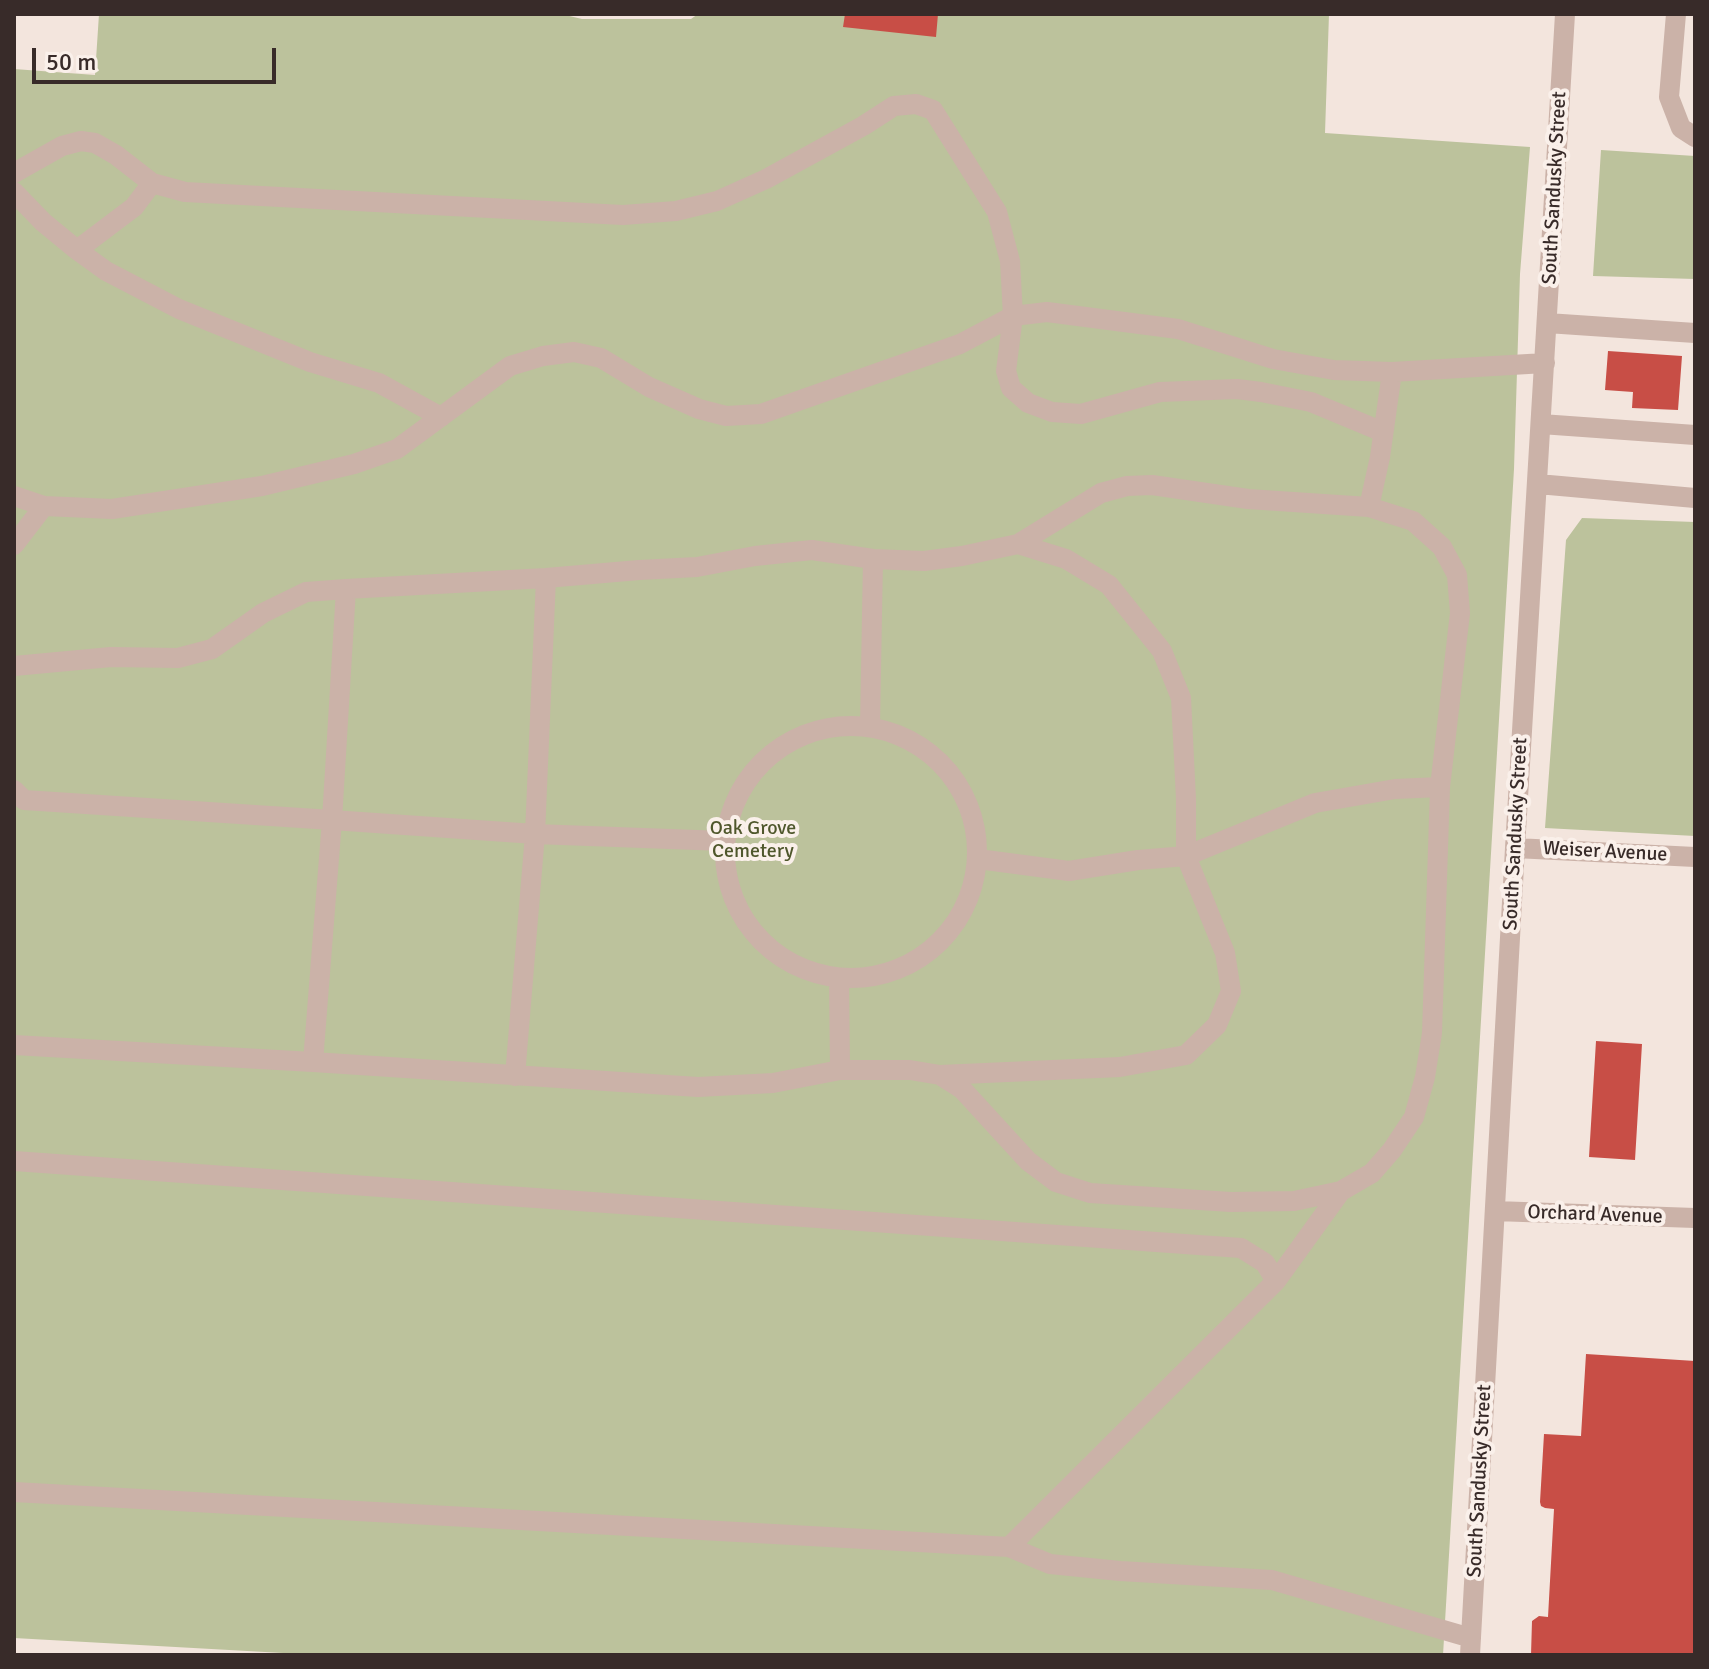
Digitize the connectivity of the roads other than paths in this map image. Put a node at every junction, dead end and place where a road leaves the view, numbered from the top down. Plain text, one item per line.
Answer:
1 (1565, 14) edge
2 (1676, 14) edge
3 (1695, 137) edge
4 (14, 173) edge
5 (152, 183) junction
6 (14, 192) edge
7 (77, 250) junction
8 (1013, 316) junction
9 (1547, 323) junction
10 (1695, 333) edge
11 (1545, 363) junction
12 (1392, 372) junction
13 (441, 417) junction
14 (1541, 424) junction
15 (1383, 432) junction
16 (1695, 435) edge
17 (1538, 484) junction
18 (14, 496) edge
19 (1695, 498) edge
20 (44, 506) junction
21 (1369, 507) junction
22 (1018, 544) junction
23 (14, 545) edge
24 (873, 559) junction
25 (546, 578) junction
26 (346, 589) junction
27 (14, 666) edge
28 (870, 726) junction
29 (1440, 787) junction
30 (17, 800) edge
31 (332, 820) junction
32 (535, 834) junction
33 (724, 841) junction
34 (1515, 848) junction
35 (1186, 856) junction
36 (1695, 857) edge
37 (978, 859) junction
38 (839, 978) junction
39 (14, 1045) edge
40 (313, 1062) junction
41 (840, 1070) junction
42 (940, 1075) junction
43 (515, 1076) junction
44 (14, 1161) edge
45 (1341, 1191) junction
46 (1495, 1211) junction
47 (1695, 1218) edge
48 (1276, 1281) junction
49 (14, 1492) edge
50 (1009, 1547) junction
51 (1470, 1646) edge

1 - 9 street, South Sandusky Street
2 - 3 street
4 - 5 street
5 - 7 street
5 - 8 street
6 - 7 street
7 - 13 street
8 - 12 street
8 - 13 street
8 - 15 street
9 - 10 street
9 - 11 street, South Sandusky Street
11 - 12 street
11 - 14 street, South Sandusky Street
12 - 15 street
13 - 20 street
14 - 16 street
14 - 17 street, South Sandusky Street
15 - 21 street
17 - 19 street
17 - 34 street, South Sandusky Street
18 - 20 street
20 - 23 street
21 - 22 street
21 - 29 street
22 - 24 street
22 - 35 street
24 - 25 street
24 - 28 street
25 - 26 street
25 - 32 street
26 - 27 street
26 - 31 street
28 - 33 street
28 - 37 street
29 - 35 street
29 - 45 street
30 - 31 street
31 - 32 street
31 - 40 street
32 - 33 street
32 - 43 street
33 - 38 street
34 - 36 street, Weiser Avenue
34 - 46 street, South Sandusky Street
35 - 37 street
35 - 42 street
37 - 38 street
38 - 41 street
39 - 40 street
40 - 43 street
41 - 42 street
41 - 43 street
42 - 45 street
44 - 48 street
45 - 48 street
46 - 47 street, Orchard Avenue
46 - 51 street, South Sandusky Street
48 - 50 street
49 - 50 street
50 - 51 street

